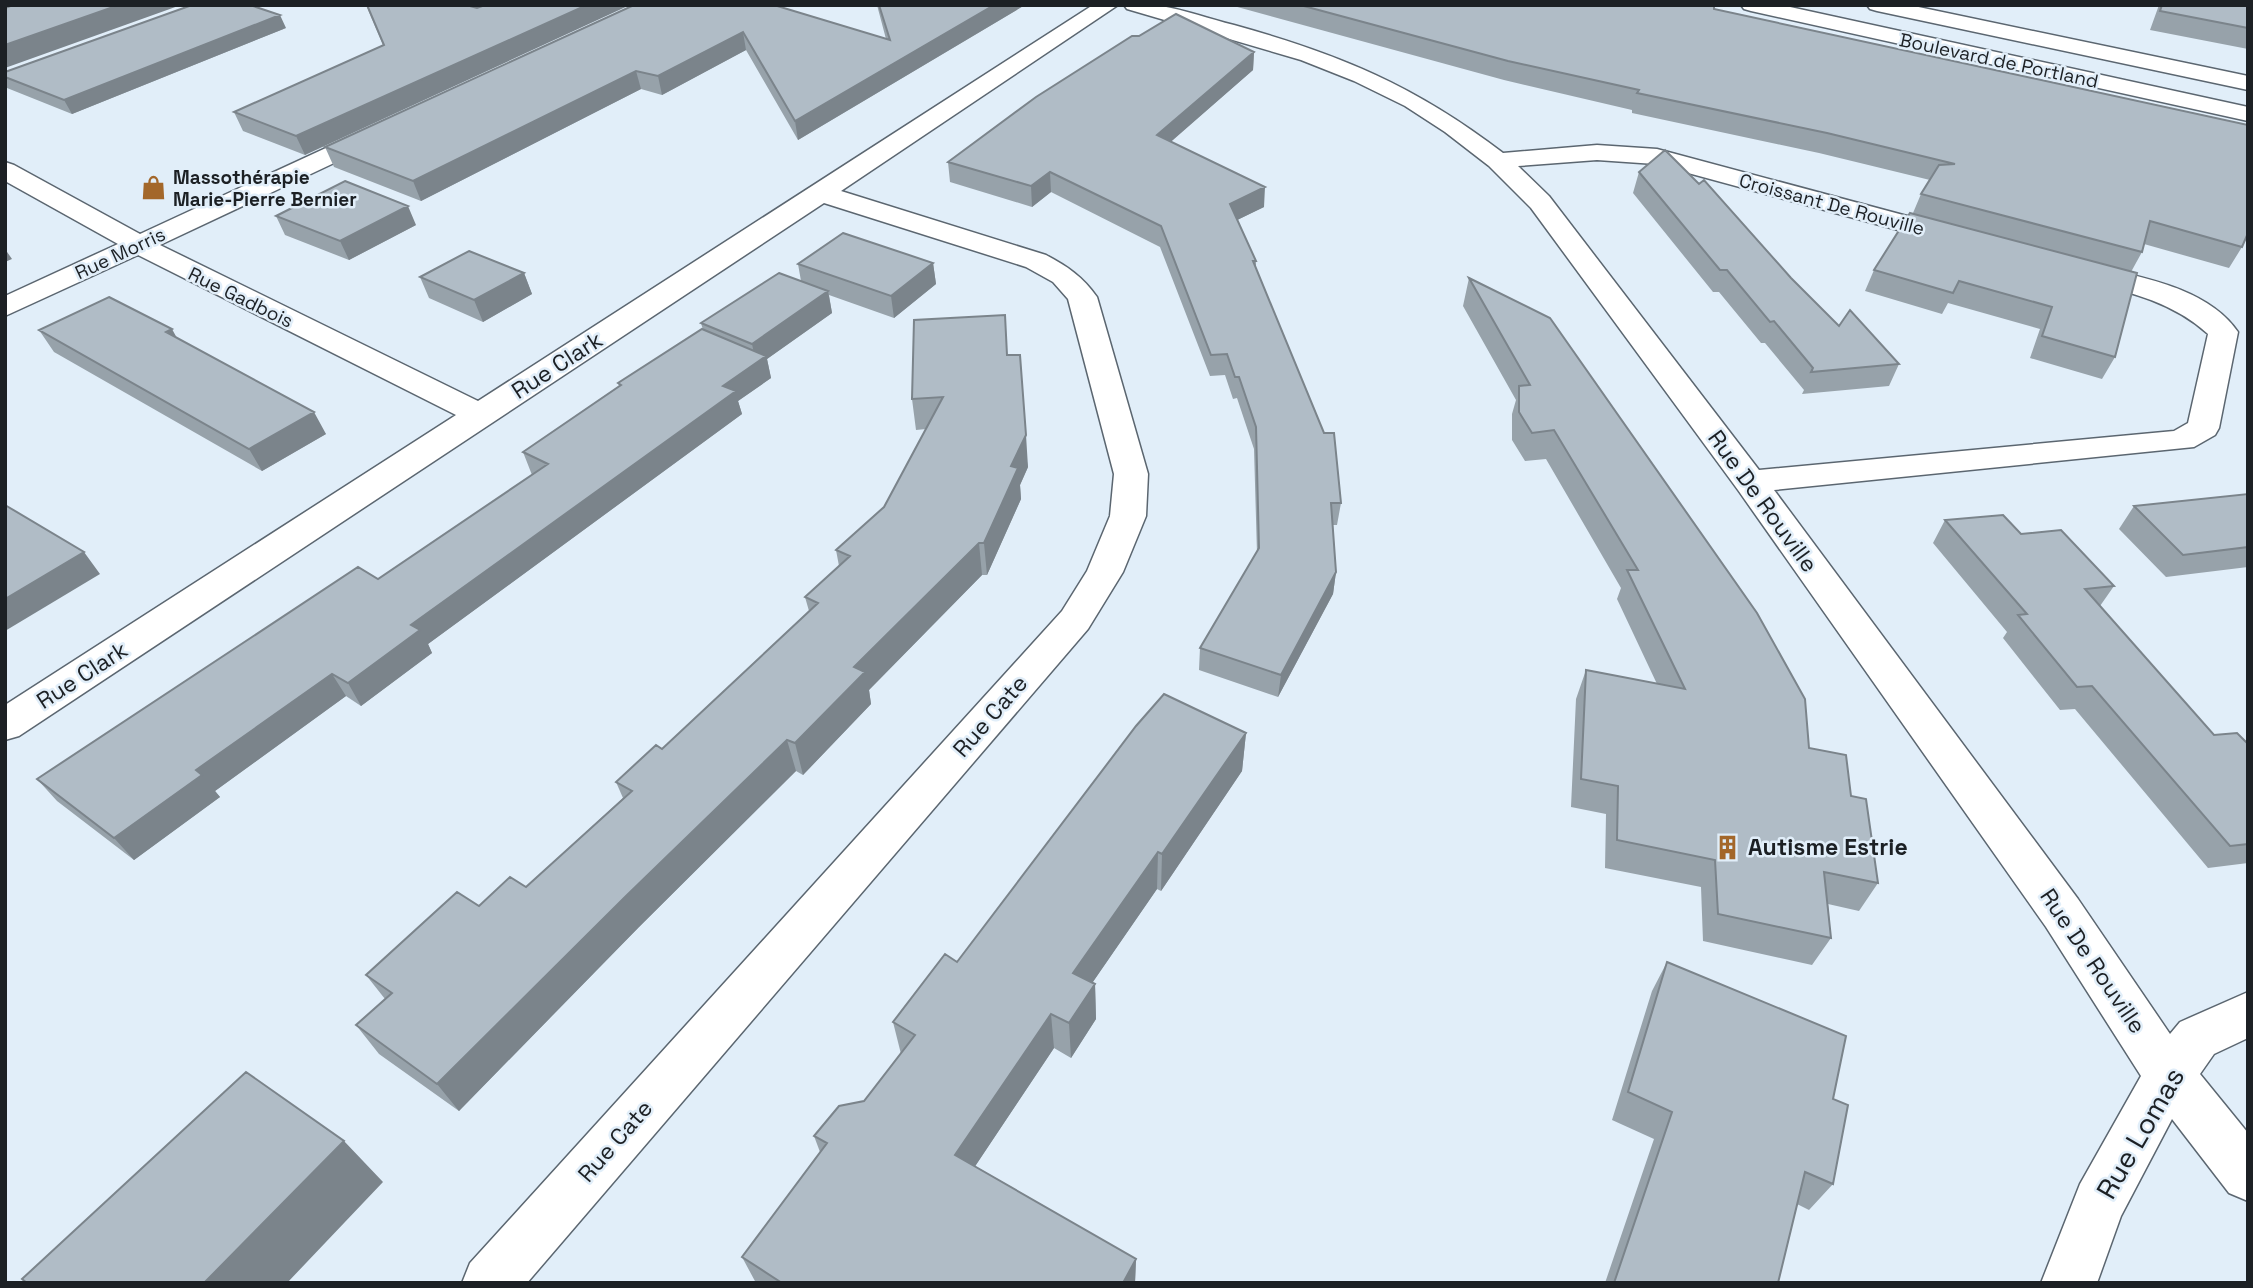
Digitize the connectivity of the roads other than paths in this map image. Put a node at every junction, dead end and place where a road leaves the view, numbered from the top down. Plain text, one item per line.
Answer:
1 (1108, 5) edge
2 (1134, 5) edge
3 (1751, 5) edge
4 (1877, 5) edge
5 (2248, 83) edge
6 (2248, 114) edge
7 (402, 122) edge
8 (1498, 161) junction
9 (5, 170) edge
10 (820, 193) junction
11 (138, 244) junction
12 (1980, 244) edge
13 (2060, 266) edge
14 (5, 307) edge
15 (481, 415) junction
16 (1750, 482) junction
17 (5, 725) edge
18 (2248, 1014) edge
19 (2169, 1075) junction
20 (2248, 1175) edge
21 (490, 1283) edge
22 (2069, 1283) edge

1 - 10 street, Rue Clark
2 - 8 street, Rue De Rouville
3 - 6 street, Boulevard de Portland
4 - 5 street, Boulevard de Portland
7 - 11 street, Rue Morris
8 - 12 street, Croissant De Rouville
8 - 16 street, Rue De Rouville
9 - 11 street, Rue Gadbois
10 - 15 street, Rue Clark
10 - 21 street, Rue Cate
11 - 14 street, Rue Morris
11 - 15 street, Rue Gadbois
13 - 16 street
15 - 17 street, Rue Clark
16 - 19 street, Rue De Rouville
18 - 19 street, Rue Lomas
19 - 20 street, Rue De Rouville
19 - 22 street, Rue Lomas

